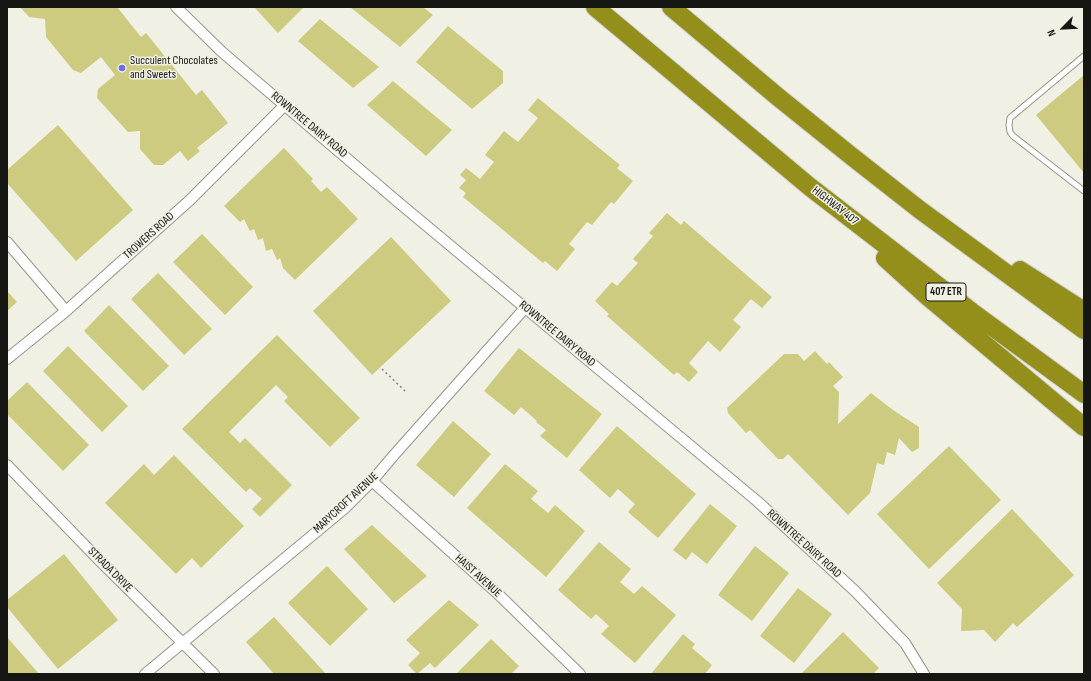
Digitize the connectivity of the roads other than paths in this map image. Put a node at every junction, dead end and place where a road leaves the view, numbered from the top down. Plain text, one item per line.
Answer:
1 (176, 7) edge
2 (595, 7) edge
3 (671, 7) edge
4 (1084, 56) edge
5 (285, 105) junction
6 (810, 187) junction
7 (1084, 191) edge
8 (920, 210) junction
9 (7, 242) edge
10 (525, 308) junction
11 (66, 311) junction
12 (1084, 311) edge
13 (1084, 330) edge
14 (7, 360) edge
15 (1084, 394) edge
16 (1084, 427) edge
17 (7, 465) edge
18 (372, 481) junction
19 (183, 642) junction
20 (145, 674) edge
21 (214, 674) edge
22 (580, 674) edge
23 (924, 674) edge

1 - 5 street, ROWNTREE DAIRY ROAD
2 - 6 highway, HIGHWAY 407 / 407 ETR
3 - 8 highway
4 - 7 lane
5 - 10 street, ROWNTREE DAIRY ROAD
5 - 11 street, TROWERS ROAD
6 - 15 highway, HIGHWAY 407 / 407 ETR
6 - 16 highway
8 - 12 highway
8 - 13 highway
9 - 11 street
10 - 18 street, MARYCROFT AVENUE
10 - 23 street, ROWNTREE DAIRY ROAD
11 - 14 street, TROWERS ROAD
17 - 19 street, STRADA DRIVE
18 - 19 street, MARYCROFT AVENUE
18 - 22 street, HAIST AVENUE
19 - 20 street, MARYCROFT AVENUE
19 - 21 street, STRADA DRIVE

